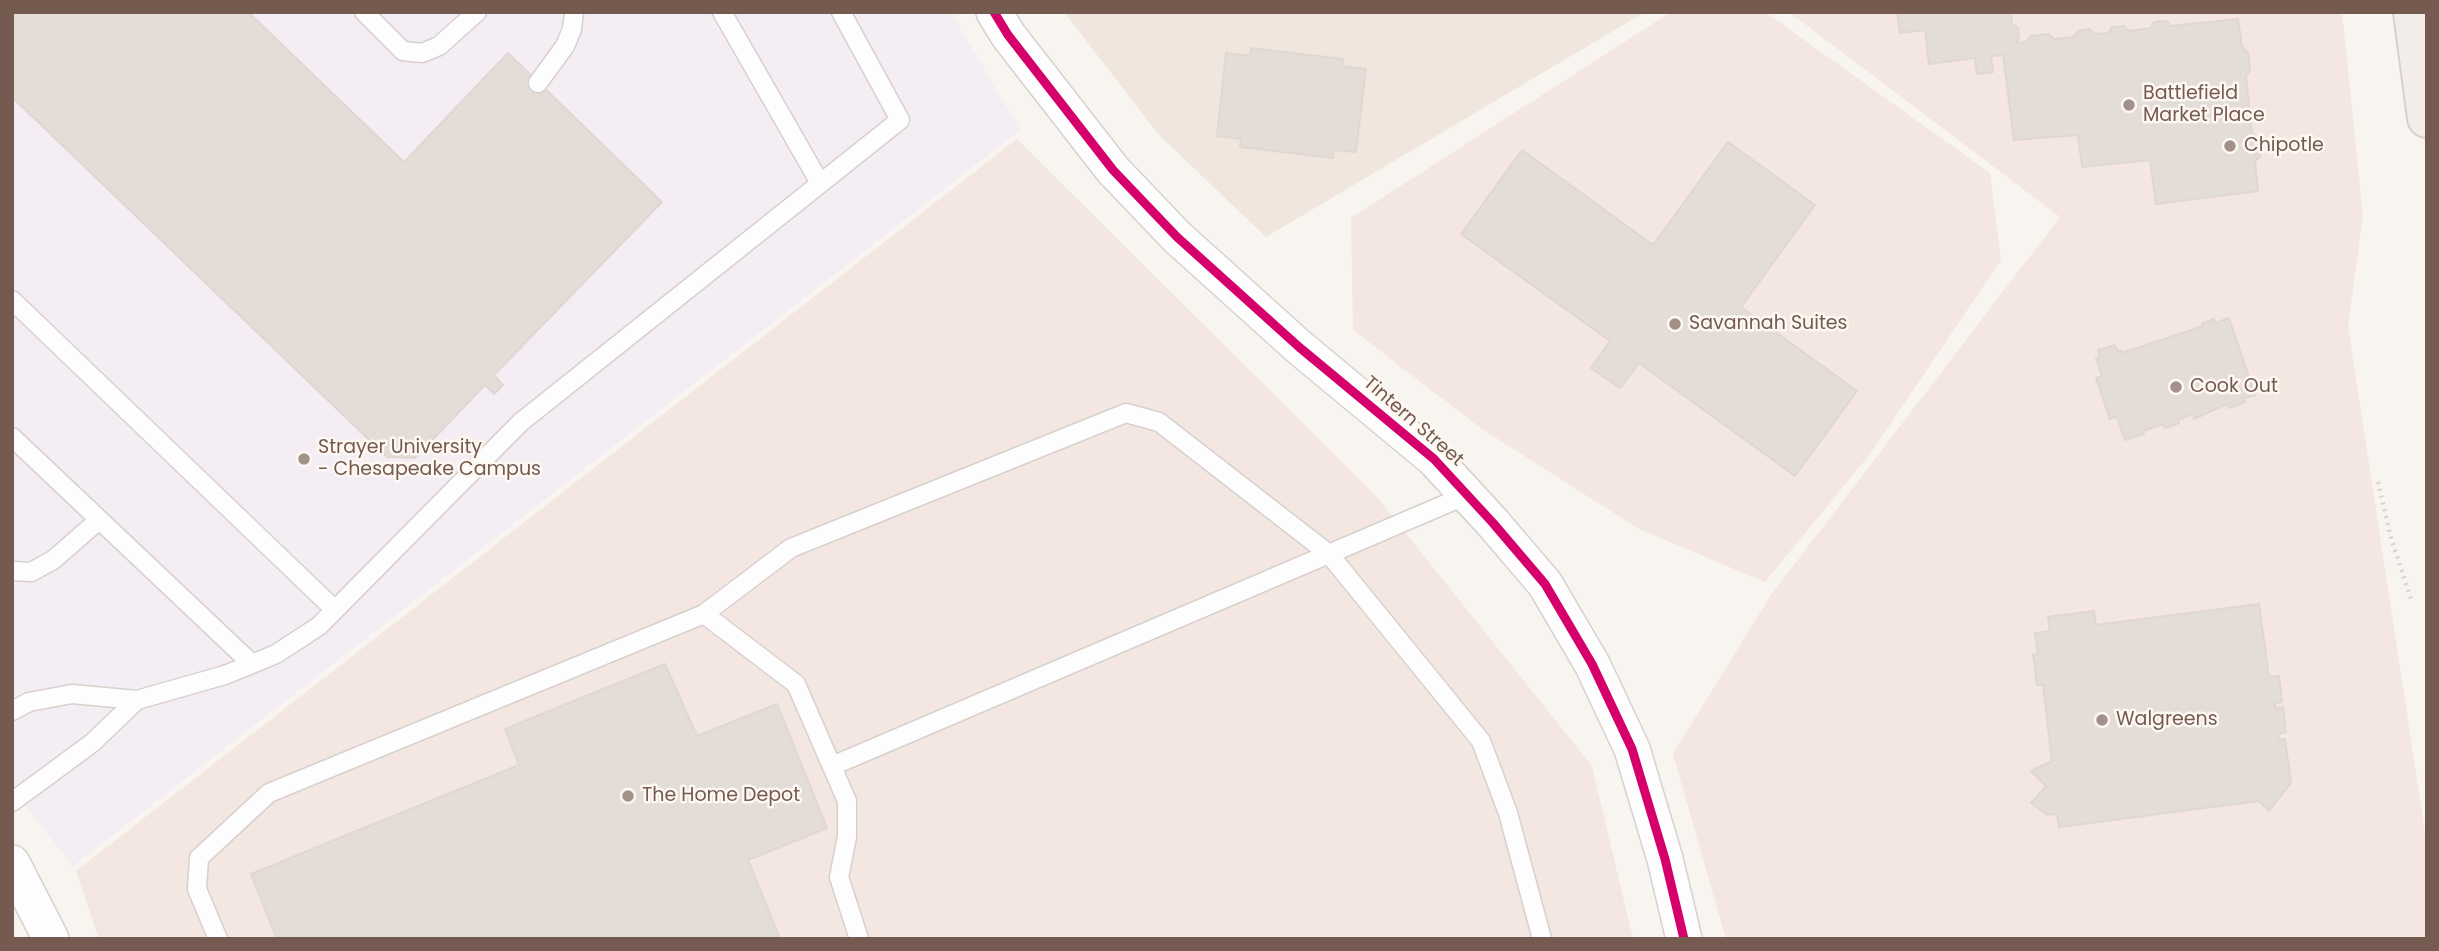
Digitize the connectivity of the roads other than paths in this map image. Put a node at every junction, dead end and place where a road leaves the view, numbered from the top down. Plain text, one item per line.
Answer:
1 (364, 12) edge
2 (477, 12) edge
3 (575, 12) edge
4 (722, 12) edge
5 (841, 12) edge
6 (994, 12) edge
7 (2413, 12) edge
8 (538, 83) dead end
9 (2427, 118) edge
10 (820, 184) junction
11 (12, 300) edge
12 (12, 438) edge
13 (1467, 495) junction
14 (99, 520) junction
15 (1329, 554) junction
16 (12, 571) edge
17 (335, 610) junction
18 (704, 614) junction
19 (252, 664) junction
20 (137, 700) junction
21 (12, 711) edge
22 (832, 766) junction
23 (12, 802) edge
24 (12, 863) edge
25 (51, 939) edge
26 (218, 939) edge
27 (859, 939) edge
28 (1542, 939) edge
29 (1684, 939) edge

1 - 2 lane
3 - 8 lane
4 - 10 lane
5 - 10 lane
6 - 13 street, Tintern Street
7 - 9 main road
10 - 17 lane
11 - 17 lane
12 - 14 lane
13 - 15 lane
13 - 29 street, Tintern Street
14 - 16 lane
14 - 19 lane
15 - 18 lane
15 - 22 lane
15 - 28 lane
17 - 19 lane
18 - 22 lane
18 - 26 lane
19 - 20 lane
20 - 21 lane
20 - 23 lane
22 - 27 lane
24 - 25 street

